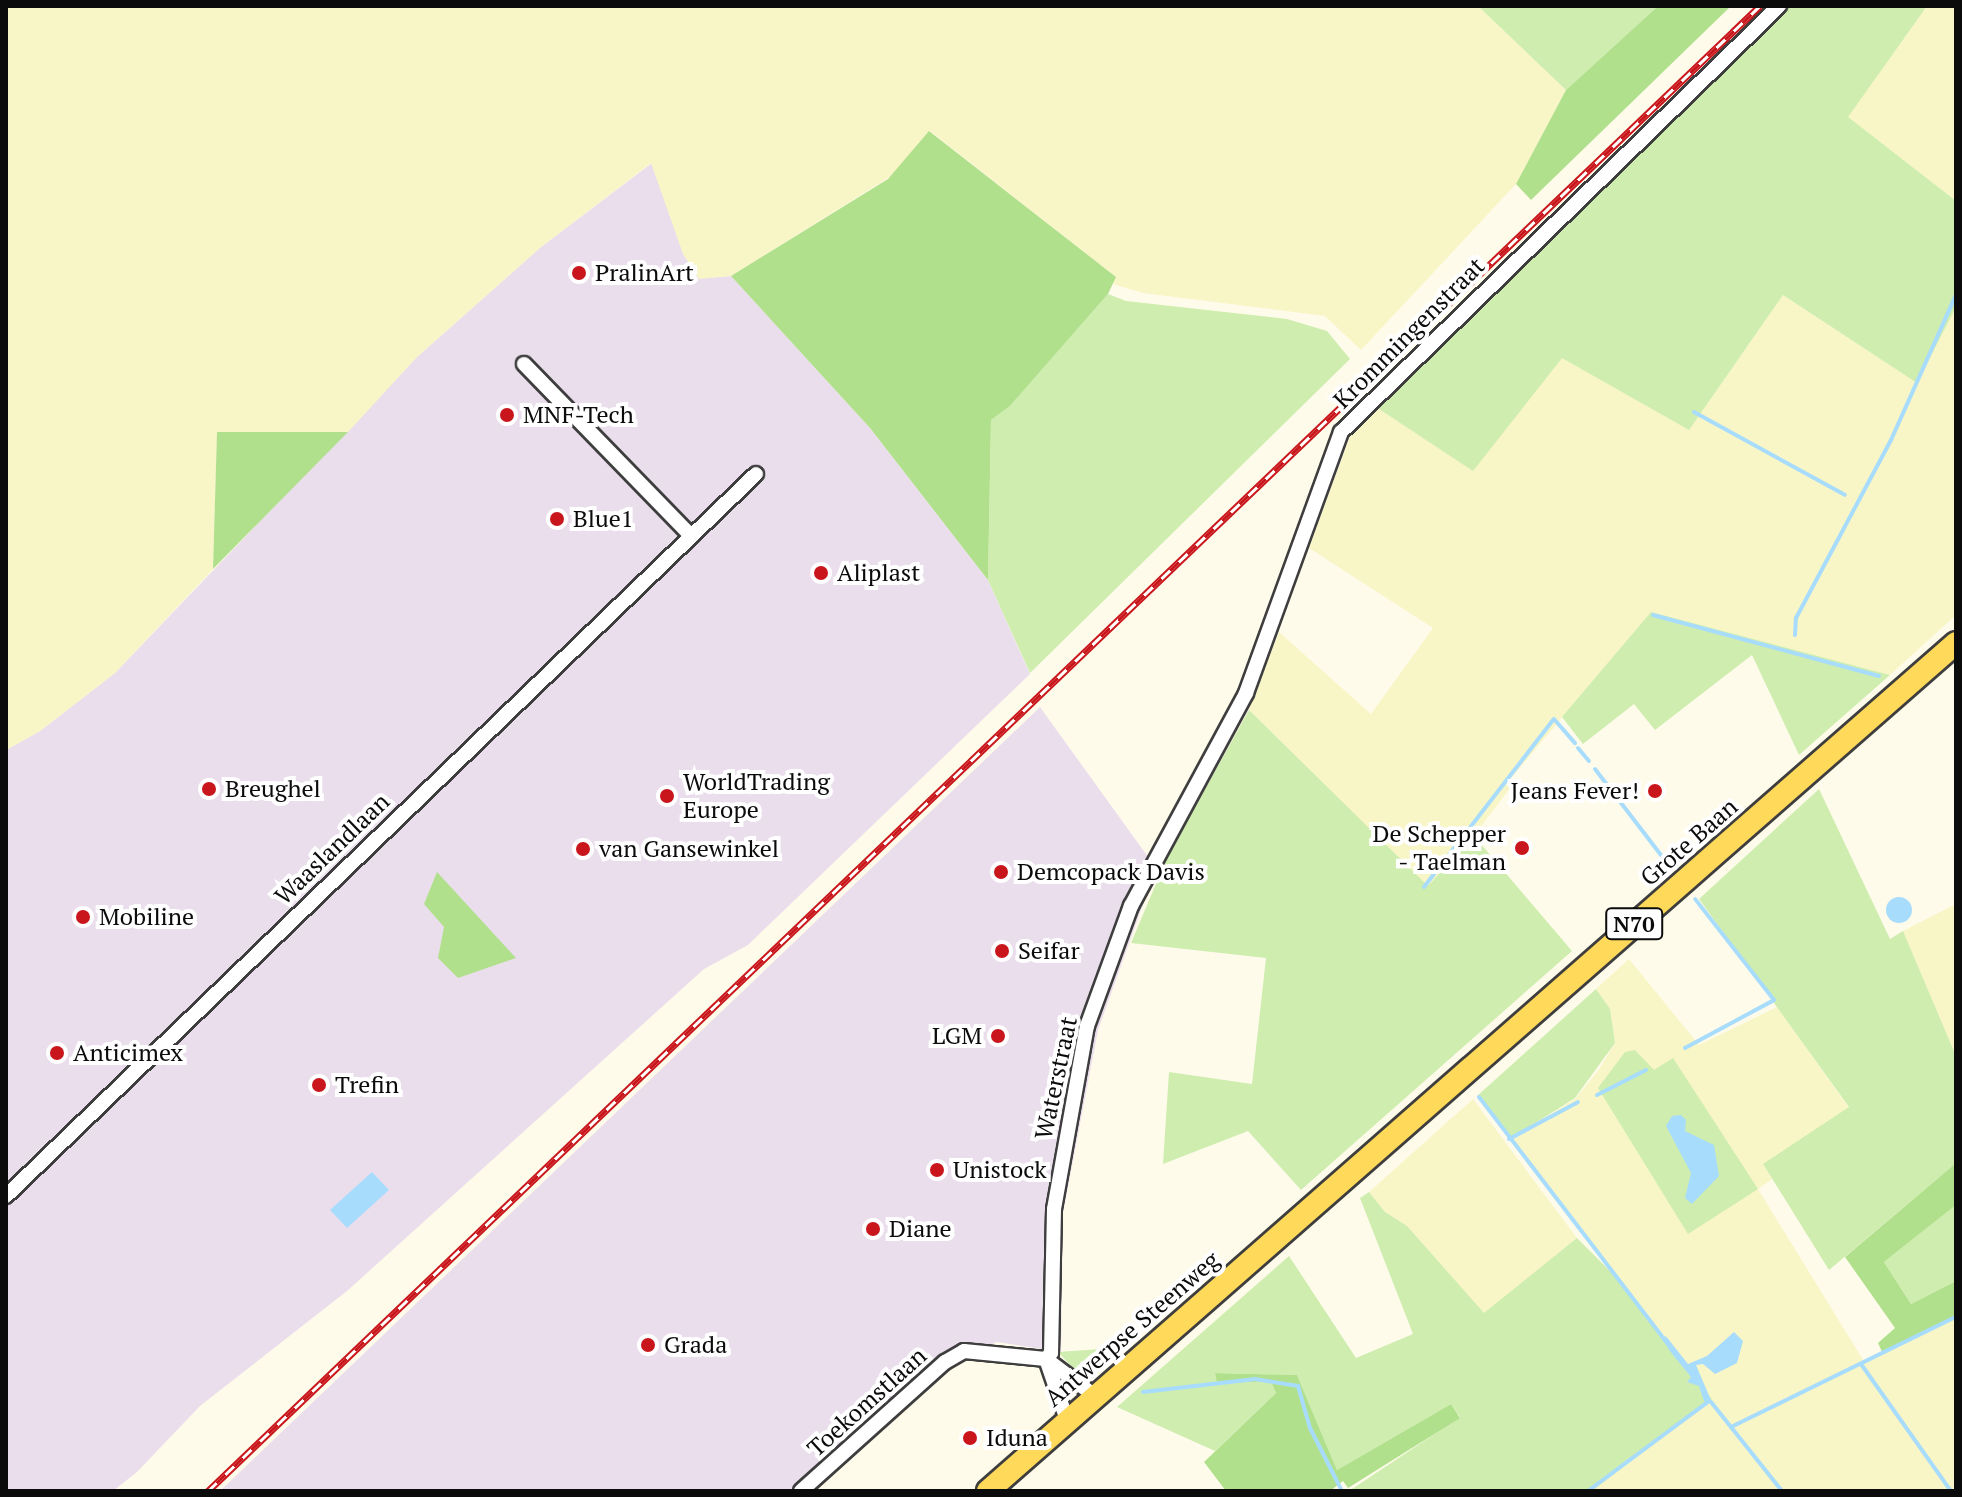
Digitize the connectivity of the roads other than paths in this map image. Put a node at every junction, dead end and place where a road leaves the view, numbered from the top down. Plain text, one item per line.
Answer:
1 (1779, 6) edge
2 (524, 364) dead end
3 (756, 474) dead end
4 (691, 536) junction
5 (1956, 643) edge
6 (1131, 906) joint
7 (6, 1196) edge
8 (1311, 1206) joint
9 (1046, 1359) junction
10 (1095, 1396) junction
11 (1067, 1420) junction
12 (801, 1491) edge
13 (988, 1491) edge

1 - 6 street, Krommingenstraat
2 - 4 street
3 - 4 street, Waaslandlaan
4 - 7 street, Waaslandlaan
5 - 8 main road, Grote Baan / N70
6 - 9 street, Waterstraat
8 - 10 main road, Antwerpse Steenweg / N70
9 - 10 street, Toekomstlaan
9 - 11 street
9 - 12 street, Toekomstlaan
10 - 11 main road, Antwerpse Steenweg / N70
11 - 13 main road, Antwerpse Steenweg / N70

